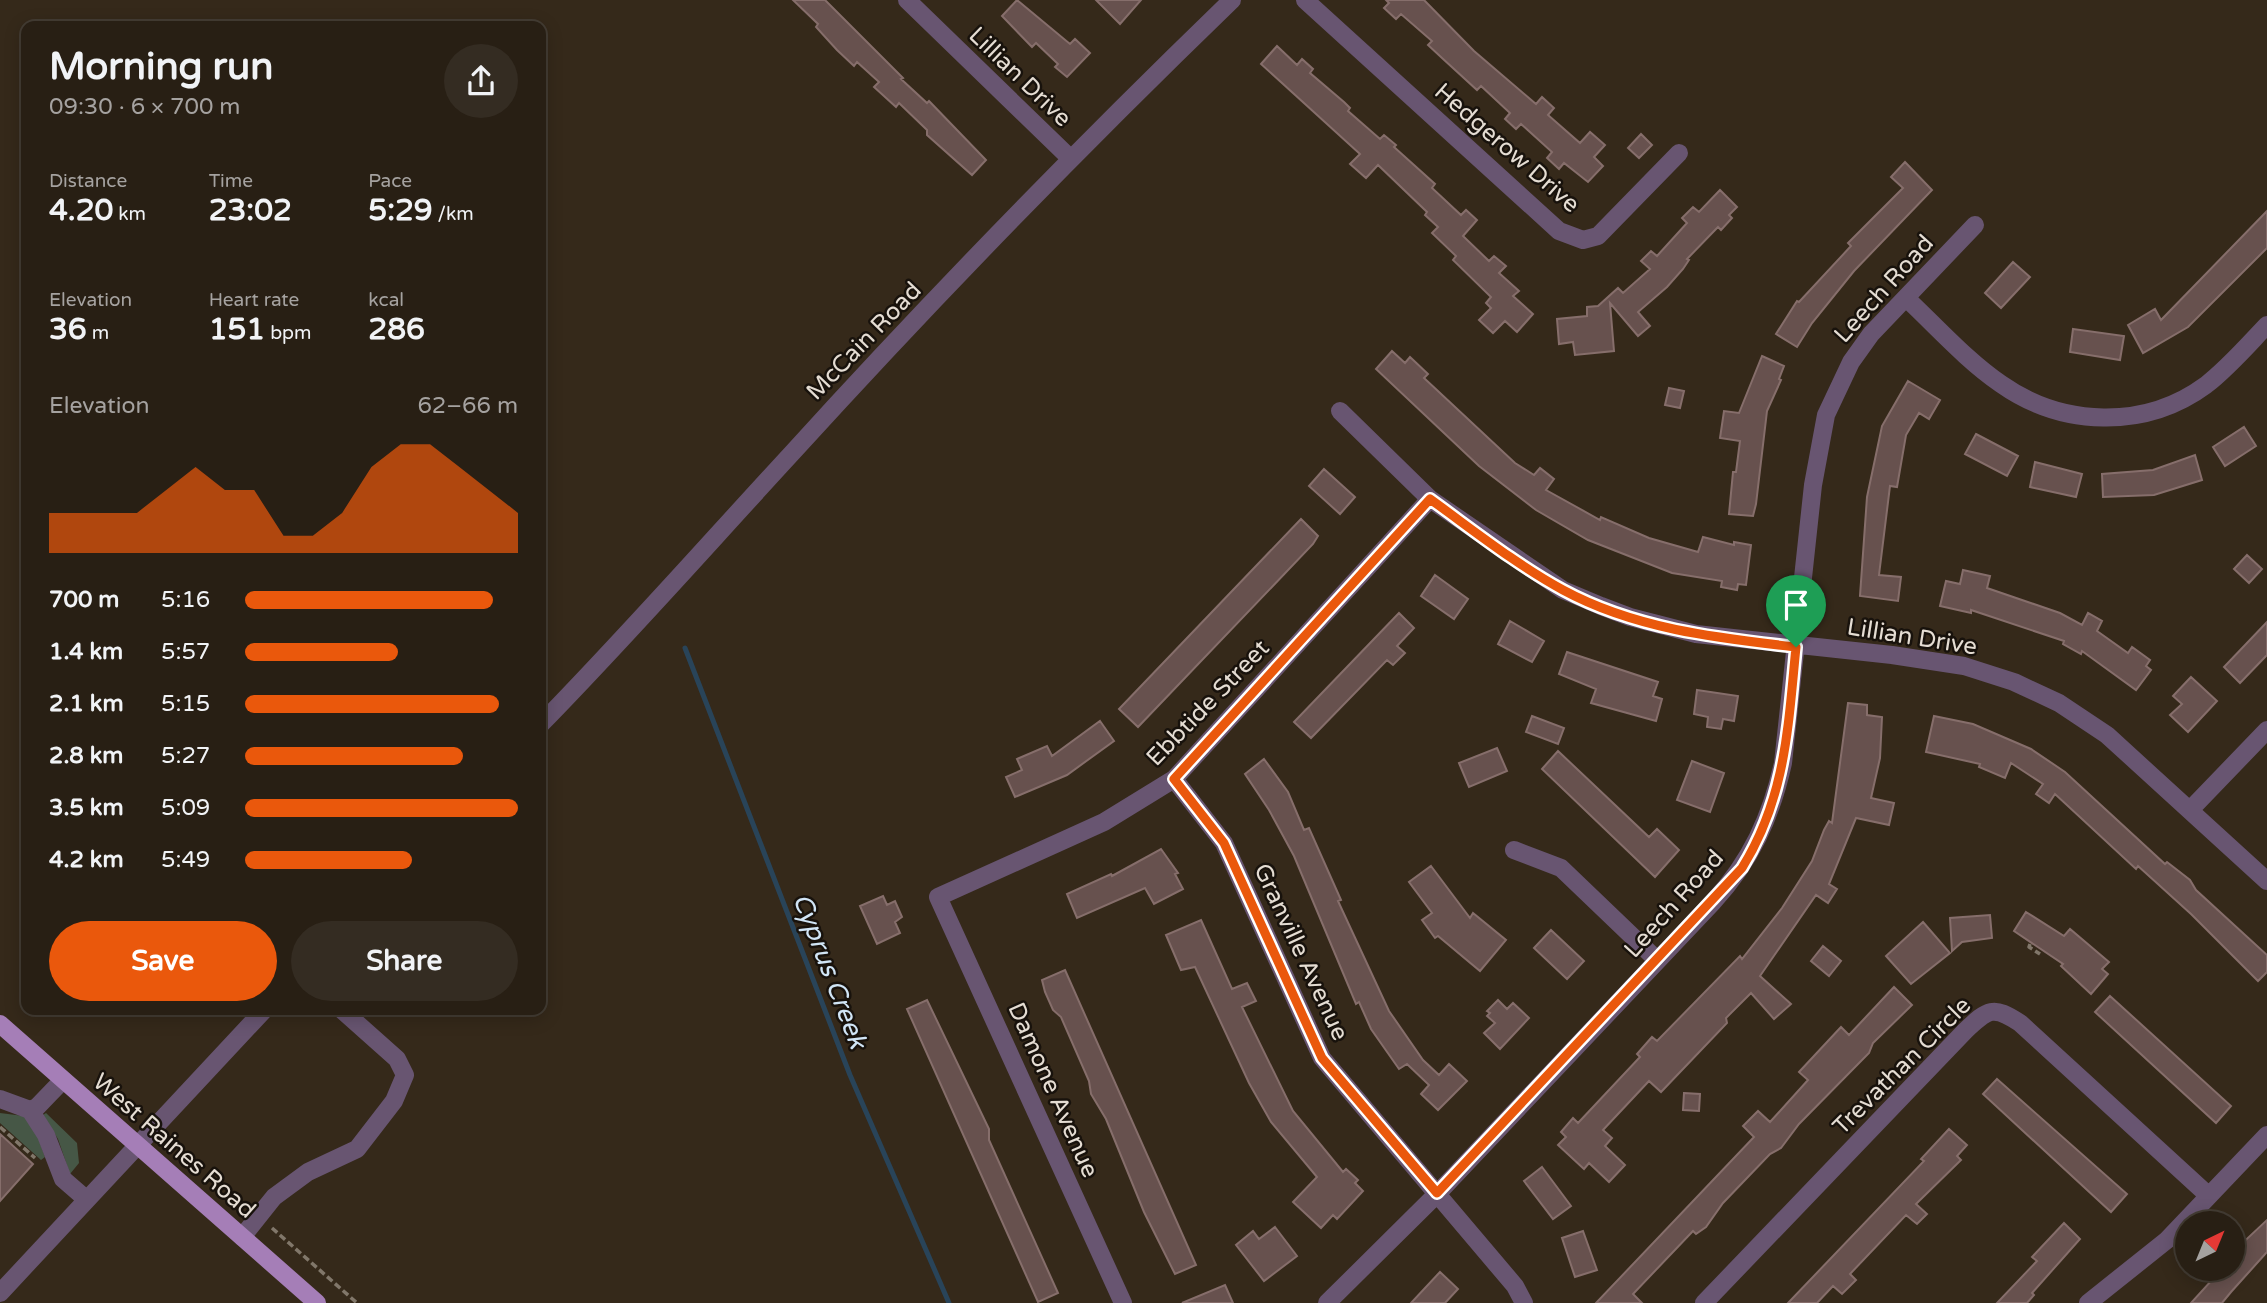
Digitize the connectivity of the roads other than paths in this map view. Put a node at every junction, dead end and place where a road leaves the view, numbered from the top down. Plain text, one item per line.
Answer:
1 (907, 0) edge
2 (1232, 0) edge
3 (1305, 0) edge
4 (1679, 153) dead end
5 (1071, 159) junction
6 (1975, 225) dead end
7 (1906, 298) junction
8 (2267, 325) edge
9 (1340, 411) dead end
10 (1430, 499) junction
11 (1796, 647) junction
12 (546, 719) edge
13 (2267, 730) edge
14 (1174, 779) junction
15 (2190, 810) junction
16 (1514, 850) dead end
17 (2267, 881) edge
18 (938, 897) joint
19 (1657, 960) junction
20 (259, 1015) edge
21 (348, 1015) edge
22 (0, 1024) edge
23 (63, 1080) junction
24 (0, 1099) edge
25 (30, 1110) junction
26 (2267, 1135) edge
27 (136, 1145) junction
28 (1437, 1193) junction
29 (2209, 1196) junction
30 (86, 1199) junction
31 (242, 1237) junction
32 (0, 1293) edge
33 (317, 1303) edge
34 (1123, 1303) edge
35 (1326, 1303) edge
36 (1524, 1303) edge
37 (1704, 1303) edge
38 (2088, 1303) edge

1 - 5 street, Lillian Drive
2 - 5 street, McCain Road
3 - 4 street, Hedgerow Drive
5 - 12 street, McCain Road
6 - 7 street, Leech Road
7 - 8 street
7 - 11 street, Leech Road
9 - 10 street, Lillian Drive
10 - 11 street, Lillian Drive
10 - 14 street, Ebbtide Street
11 - 15 street, Lillian Drive
11 - 19 street, Leech Road
13 - 15 street
14 - 18 street, Ebbtide Street
14 - 28 street, Granville Avenue
15 - 17 street, Lillian Drive
16 - 19 street
18 - 34 street, Damone Avenue
19 - 28 street, Leech Road
20 - 27 street
21 - 31 street
22 - 23 main road, West Raines Road
23 - 25 street
23 - 27 main road, West Raines Road
24 - 25 street
25 - 30 street
26 - 29 street
27 - 30 street
27 - 31 main road, West Raines Road
28 - 35 street, Leech Road
28 - 36 street, Granville Avenue
29 - 37 street, Trevathan Circle
29 - 38 street
30 - 32 street
31 - 33 main road, West Raines Road

